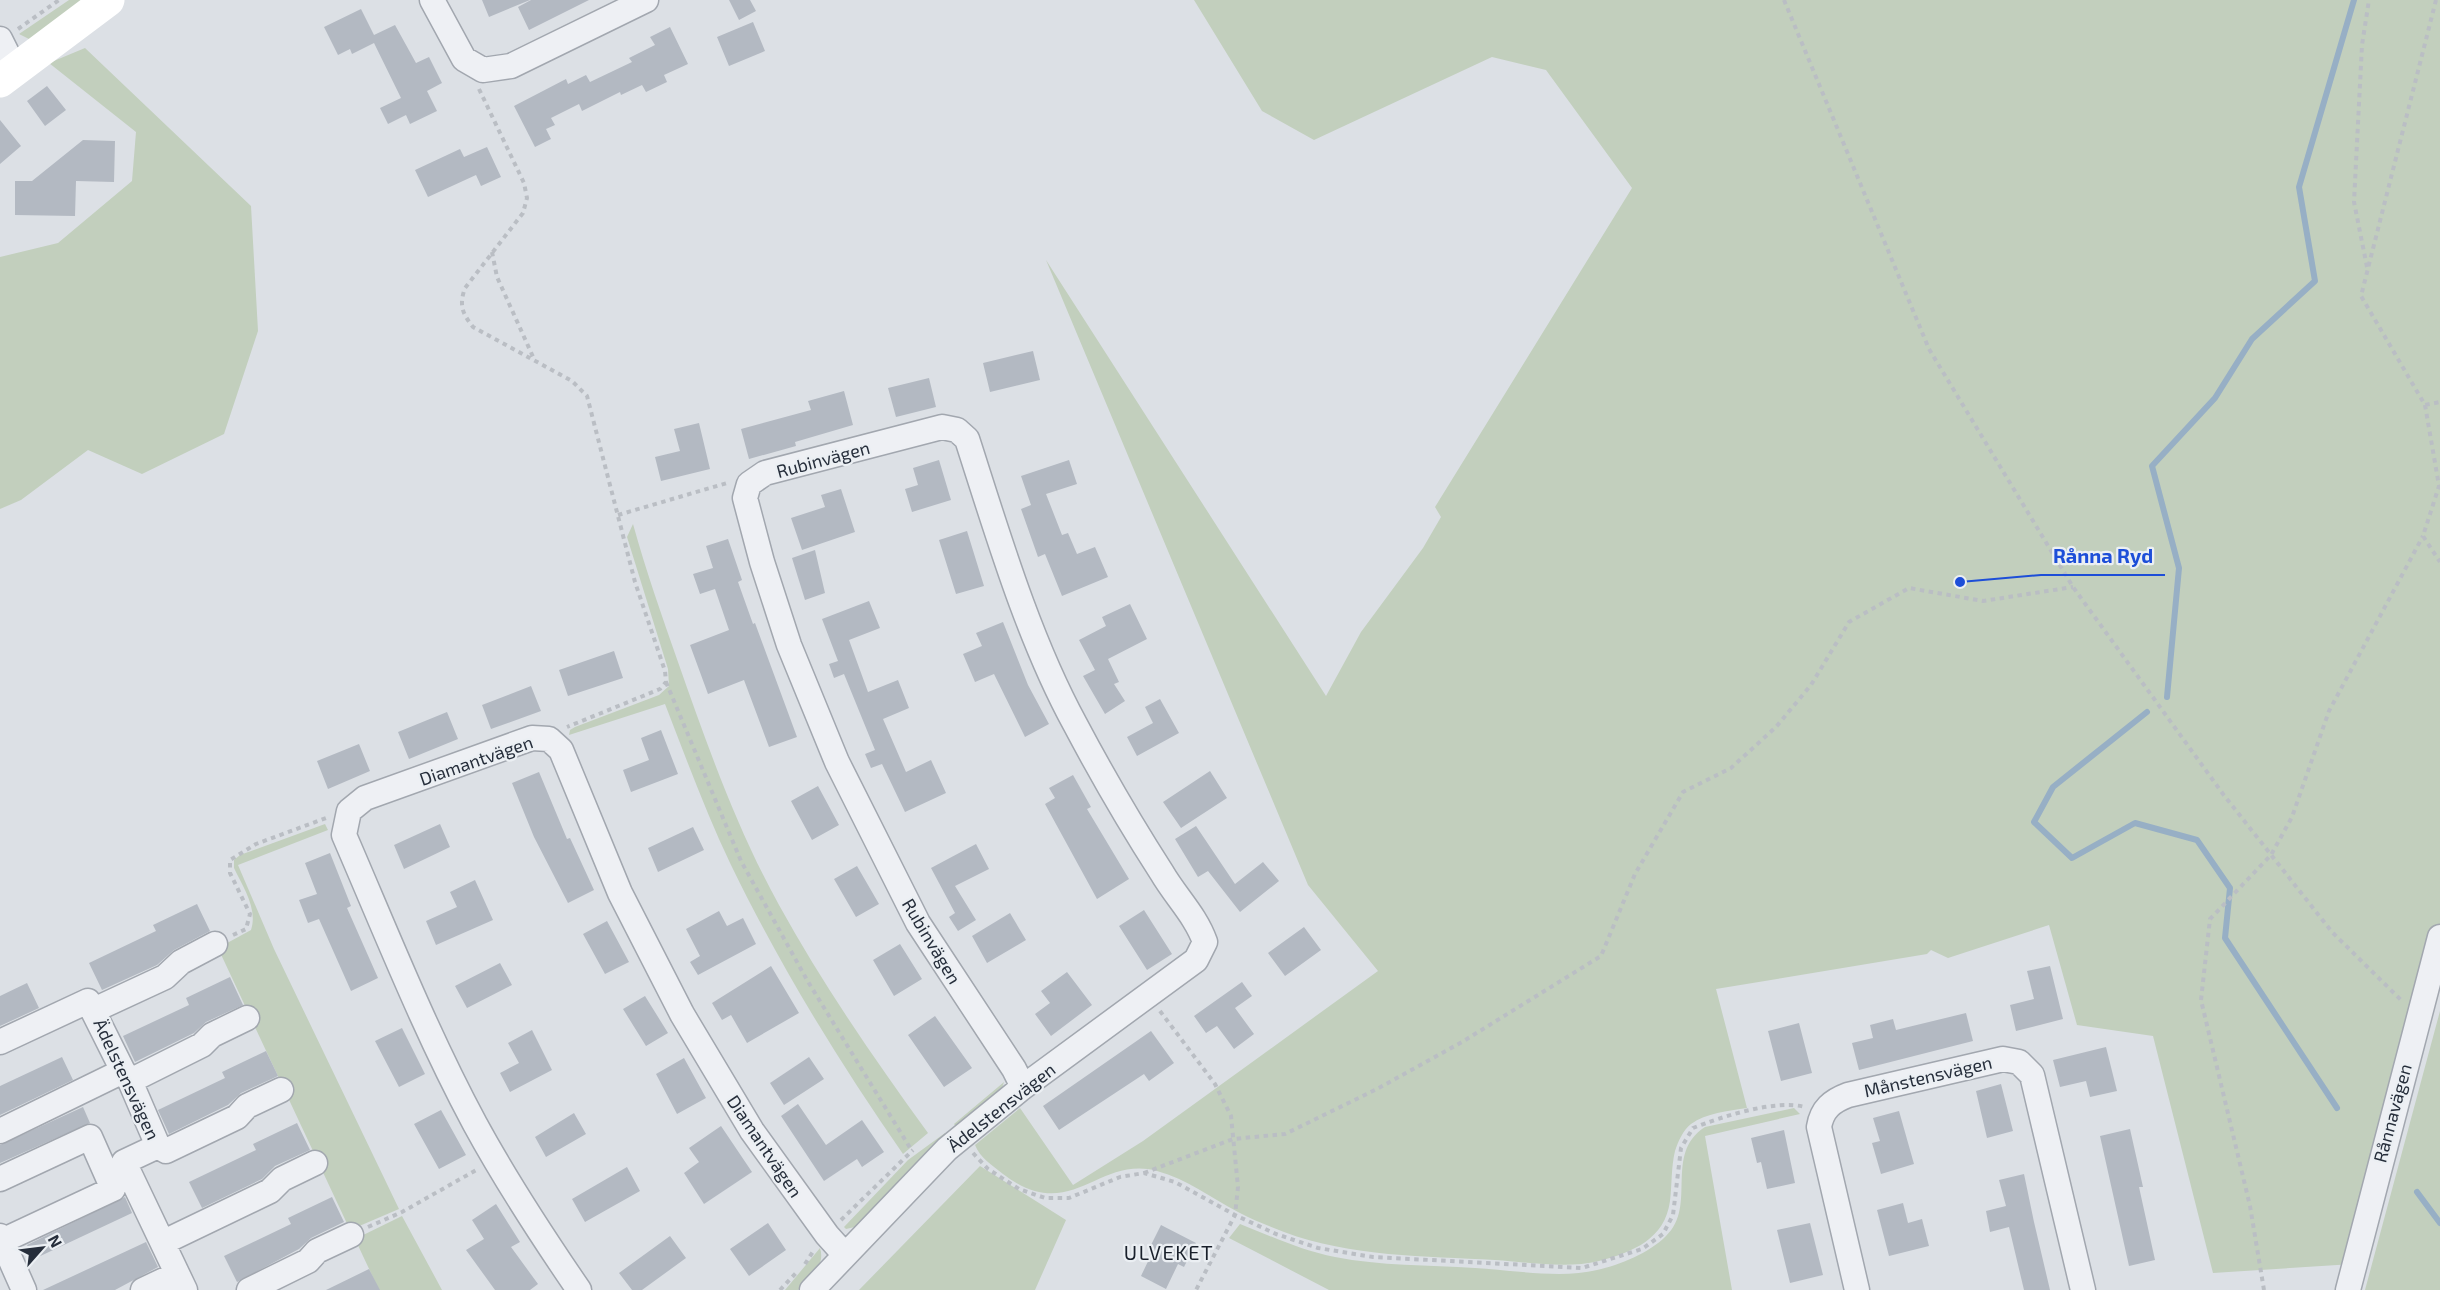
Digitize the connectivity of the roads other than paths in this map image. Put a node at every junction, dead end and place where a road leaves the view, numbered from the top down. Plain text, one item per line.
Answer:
1 (108, 0) edge
2 (432, 0) edge
3 (646, 0) edge
4 (4, 58) edge
5 (2440, 937) edge
6 (1204, 942) joint
7 (215, 944) road end
8 (94, 1010) junction
9 (247, 1018) dead end
10 (0, 1042) edge
11 (126, 1076) junction
12 (1023, 1087) junction
13 (281, 1090) dead end
14 (0, 1131) edge
15 (158, 1146) junction
16 (315, 1163) dead end
17 (114, 1166) junction
18 (0, 1179) edge
19 (351, 1235) road end
20 (1, 1238) edge
21 (164, 1242) junction
22 (845, 1256) junction
23 (181, 1282) edge
24 (24, 1290) edge
25 (143, 1290) edge
26 (249, 1290) edge
27 (579, 1290) edge
28 (813, 1290) edge
29 (1857, 1290) edge
30 (2083, 1290) edge
31 (2348, 1290) edge

1 - 4 street
2 - 3 street
5 - 31 street, Rånnavägen
6 - 12 street, Ädelstensvägen
6 - 12 street, Rubinvägen
7 - 8 street
8 - 10 street, Ädelstensvägen
8 - 11 street, Ädelstensvägen
9 - 11 street
11 - 14 street
11 - 15 street, Ädelstensvägen
12 - 22 street, Ädelstensvägen
13 - 15 street
15 - 17 street, Ädelstensvägen
16 - 21 street
17 - 18 street
17 - 20 street
17 - 21 street
19 - 26 street
20 - 24 street
21 - 23 street
22 - 27 street, Diamantvägen
22 - 28 street, Ädelstensvägen
23 - 25 street
29 - 30 street, Månstensvägen

